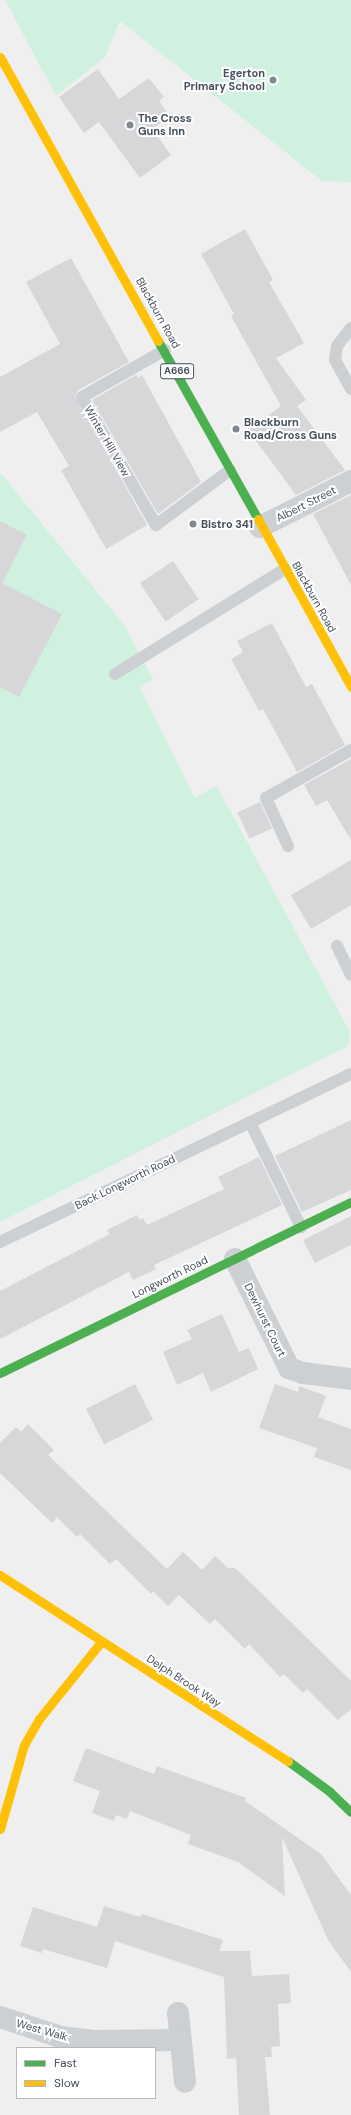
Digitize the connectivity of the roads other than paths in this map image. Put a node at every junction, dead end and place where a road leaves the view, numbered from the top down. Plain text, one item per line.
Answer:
1 (0, 57) edge
2 (351, 328) edge
3 (165, 350) junction
4 (351, 389) edge
5 (230, 470) junction
6 (351, 481) edge
7 (260, 527) junction
8 (285, 569) junction
9 (115, 674) dead end
10 (351, 687) edge
11 (351, 750) edge
12 (288, 846) dead end
13 (337, 946) dead end
14 (351, 975) edge
15 (351, 1074) edge
16 (250, 1122) junction
17 (351, 1202) edge
18 (301, 1227) junction
19 (0, 1242) edge
20 (235, 1259) junction
21 (0, 1373) edge
22 (351, 1379) edge
23 (0, 1575) edge
24 (101, 1642) junction
25 (351, 1812) edge
26 (0, 1829) edge
27 (178, 2014) dead end
28 (0, 2017) edge
29 (180, 2040) junction
30 (185, 2082) dead end

1 - 3 main road, Blackburn Road / A666
2 - 4 lane
3 - 5 main road, Blackburn Road / A666
3 - 5 lane, Winter Hill View
5 - 7 main road, Blackburn Road / A666
6 - 7 street, Albert Street
7 - 8 main road, Blackburn Road / A666
8 - 9 lane
8 - 10 main road, Blackburn Road / A666
11 - 12 lane
13 - 14 lane
15 - 16 lane, Back Longworth Road
16 - 18 lane
16 - 19 lane, Back Longworth Road
17 - 18 main road, Longworth Road
18 - 20 main road, Longworth Road
20 - 21 main road, Longworth Road
20 - 22 street, Dewhurst Court
23 - 24 main road, Delph Brook Way
24 - 25 main road, Delph Brook Way
24 - 26 main road
27 - 29 street
28 - 29 street, West Walk
29 - 30 street

